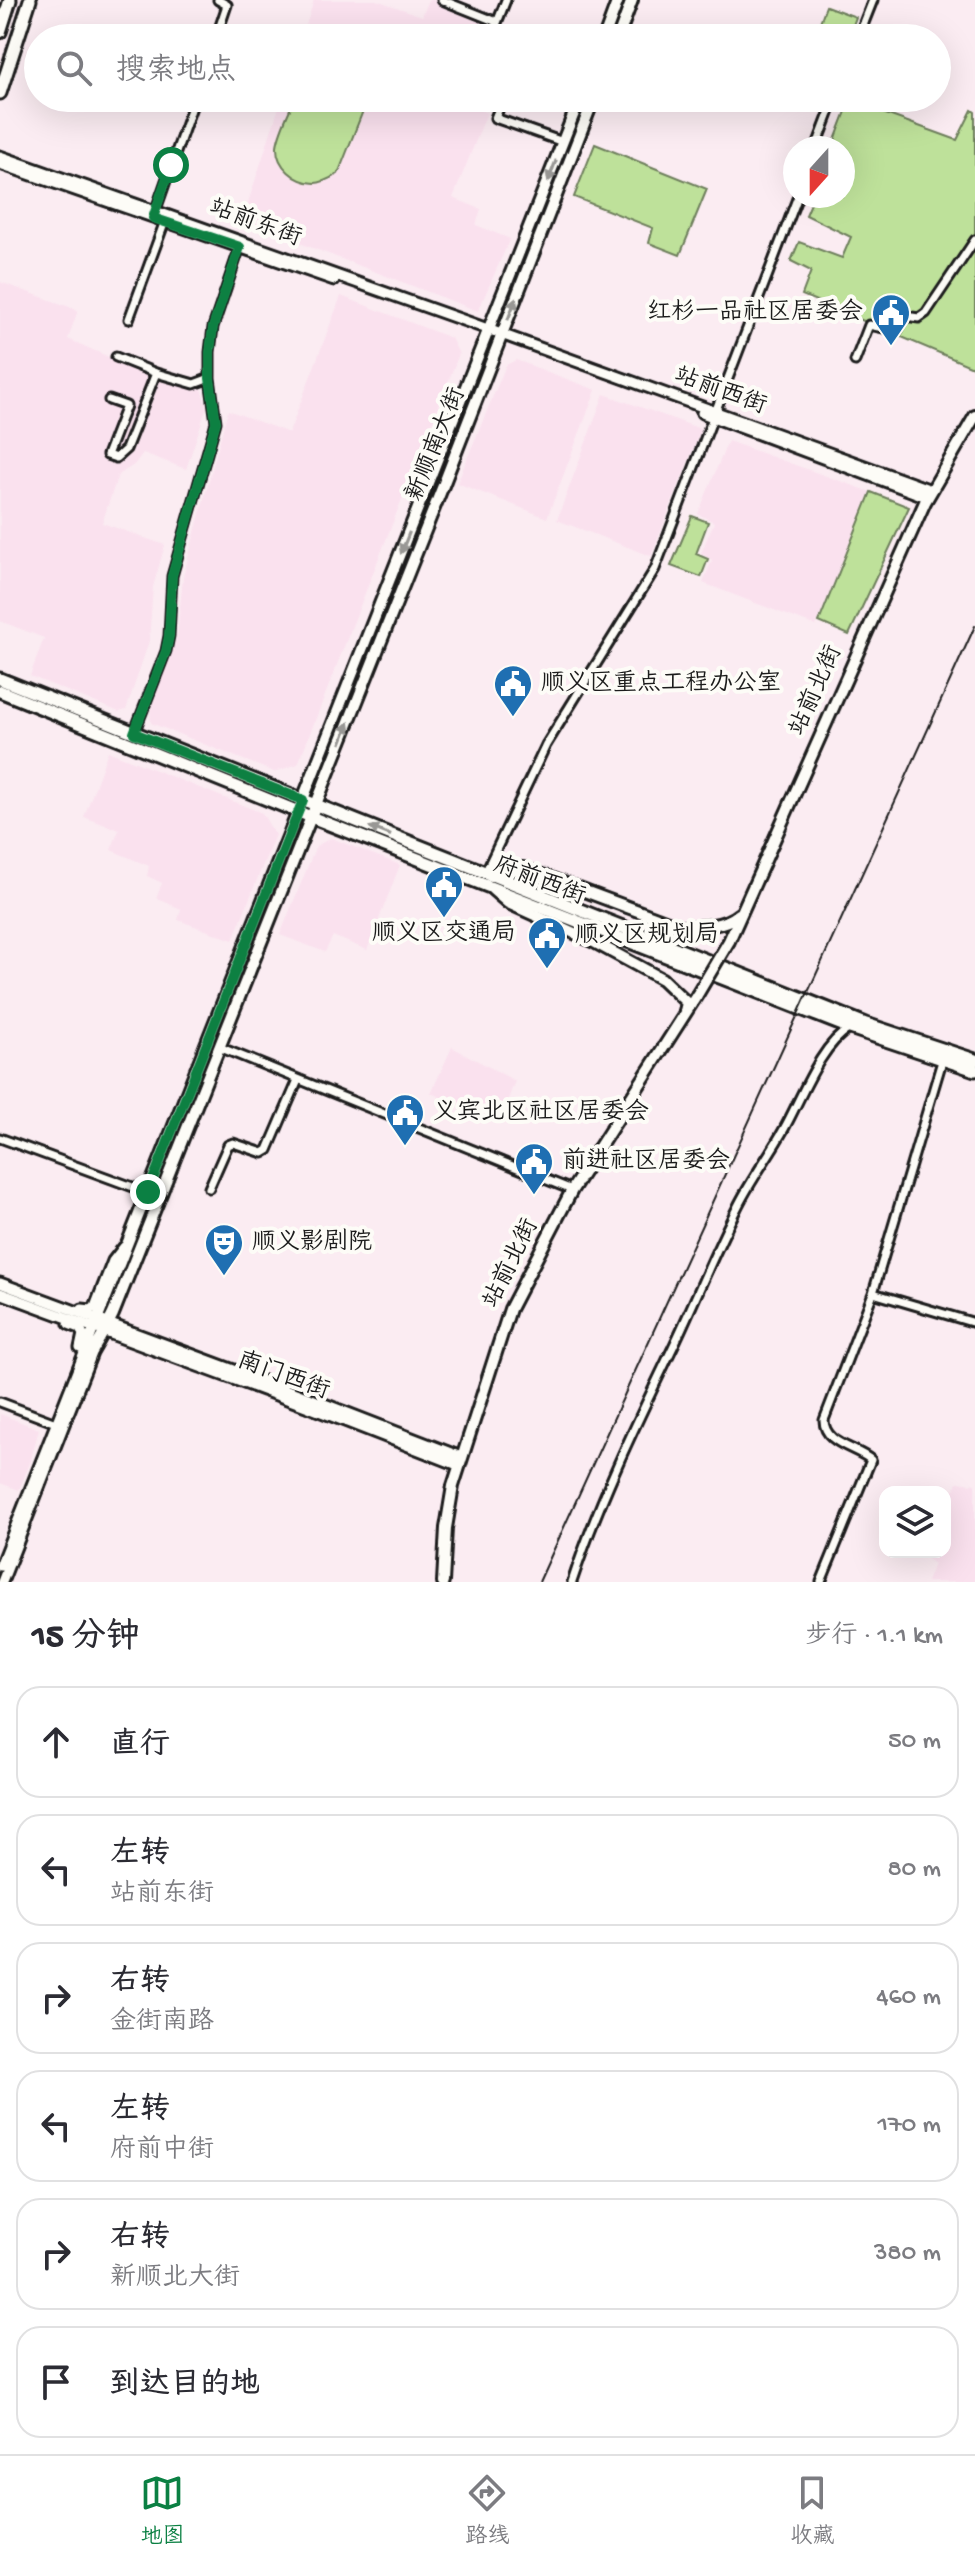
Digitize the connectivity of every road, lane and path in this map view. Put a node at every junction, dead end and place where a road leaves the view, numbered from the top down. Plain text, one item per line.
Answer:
1 (10, 0) edge
2 (30, 0) edge
3 (218, 0) edge
4 (442, 0) edge
5 (506, 0) edge
6 (618, 0) edge
7 (632, 0) edge
8 (873, 0) edge
9 (497, 22) joint
10 (221, 24) edge
11 (609, 24) edge
12 (623, 24) edge
13 (864, 24) edge
14 (0, 32) edge
15 (0, 93) edge
16 (190, 112) edge
17 (497, 112) edge
18 (575, 112) edge
19 (588, 112) edge
20 (830, 112) edge
21 (821, 136) edge
22 (563, 142) junction
23 (0, 156) edge
24 (0, 164) edge
25 (793, 208) edge
26 (155, 214) junction
27 (165, 221) junction
28 (975, 240) edge
29 (240, 247) junction
30 (129, 319) dead end
31 (495, 335) junction
32 (116, 357) dead end
33 (855, 361) dead end
34 (156, 373) junction
35 (210, 378) junction
36 (109, 400) dead end
37 (714, 415) junction
38 (975, 416) edge
39 (928, 496) junction
40 (0, 679) edge
41 (0, 691) edge
42 (134, 733) junction
43 (301, 806) junction
44 (314, 812) junction
45 (488, 878) junction
46 (745, 905) junction
47 (685, 1015) junction
48 (850, 1028) junction
49 (219, 1047) junction
50 (975, 1060) edge
51 (942, 1061) junction
52 (975, 1070) edge
53 (298, 1080) junction
54 (0, 1138) edge
55 (209, 1188) dead end
56 (572, 1190) junction
57 (148, 1192) junction
58 (160, 1197) junction
59 (129, 1241) junction
60 (140, 1247) junction
61 (2, 1289) edge
62 (873, 1293) junction
63 (975, 1323) edge
64 (101, 1325) junction
65 (92, 1353) junction
66 (186, 1357) junction
67 (0, 1402) edge
68 (57, 1419) junction
69 (459, 1461) junction
70 (0, 1566) edge
71 (822, 1580) edge
72 (2, 1582) edge
73 (443, 1582) edge
74 (572, 1582) edge
75 (834, 1582) edge

1 - 14 main road
2 - 15 main road
3 - 10 street
4 - 9 street
5 - 9 street
6 - 11 main road
7 - 12 main road
8 - 13 street
16 - 26 street
17 - 22 street
18 - 22 main road, 新顺南大街
31 -> 19 main road, 新顺南大街
20 - 21 street
22 -> 31 main road, 新顺南大街
23 - 26 street, 站前东街
24 - 26 street, 站前东街
25 - 37 street
26 - 27 street, 站前东街
26 - 31 street, 站前东街
27 - 29 street, 站前东街
27 - 30 street
28 - 33 street
29 - 31 street, 站前东街
29 - 35 street
31 - 37 street, 站前西街
31 -> 43 main road, 新顺南大街
44 -> 31 main road, 新顺南大街
32 - 34 street
34 - 35 street
34 - 36 street
35 - 42 street
37 - 39 street, 站前西街
37 - 45 street
38 - 39 main road, 站前北街
39 - 46 main road, 站前北街
40 - 42 main road
41 - 43 main road
42 - 43 main road
43 - 44 main road, 府前西街
43 - 57 main road, 新顺南大街
44 - 45 main road, 府前西街
44 - 49 main road, 新顺南大街
45 - 46 main road
45 - 47 main road
45 - 48 main road, 府前西街
45 - 50 main road, 府前西街
46 - 47 main road, 站前北街, bridge
47 - 56 main road, 站前北街
48 - 51 main road, 府前西街
48 - 74 street
49 - 53 street
49 - 58 main road, 新顺南大街
51 - 52 main road, 府前西街
51 - 62 street
53 - 55 street
53 - 56 street
54 - 57 street
56 - 69 main road, 站前北街
57 - 58 street
57 - 59 main road, 新顺南大街
58 - 60 main road, 新顺南大街
59 - 61 street
59 - 64 main road, 新顺南大街
60 - 64 main road, 新顺南大街
60 - 66 street
61 - 64 street, 南门西街
61 - 68 street
62 - 63 street
62 - 71 street
64 - 65 street
64 - 66 street, 南门西街
64 - 68 street
65 - 66 street
65 - 72 street
66 - 69 street, 南门西街
67 - 68 street
68 - 70 street
69 - 73 main road, 站前北街
71 - 75 street

